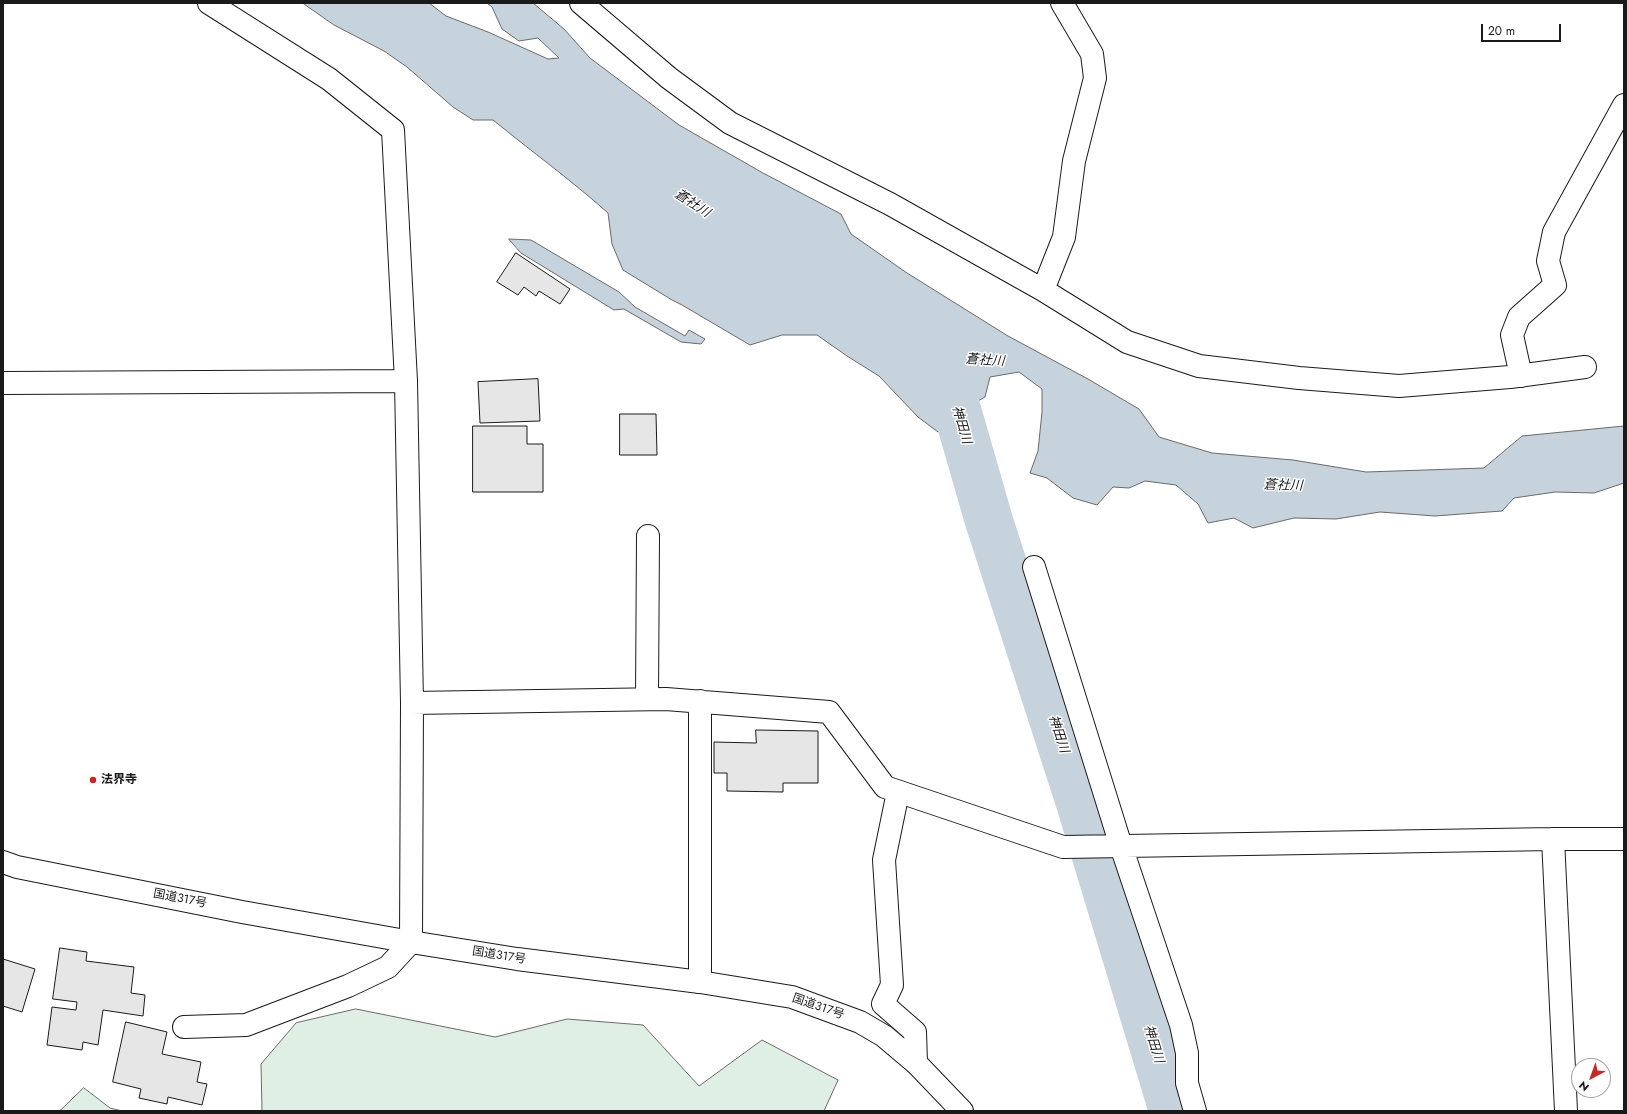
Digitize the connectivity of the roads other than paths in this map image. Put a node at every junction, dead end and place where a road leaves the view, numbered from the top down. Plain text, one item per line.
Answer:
1 (209, 3) edge
2 (581, 3) edge
3 (1062, 3) edge
4 (1624, 105) edge
5 (1043, 290) junction
6 (1585, 367) dead end
7 (1521, 376) junction
8 (406, 381) junction
9 (3, 383) edge
10 (648, 536) dead end
11 (1034, 568) dead end
12 (647, 699) junction
13 (700, 701) junction
14 (412, 703) junction
15 (898, 792) junction
16 (1553, 838) junction
17 (1624, 839) edge
18 (1121, 846) junction
19 (3, 862) edge
20 (411, 942) junction
21 (700, 982) junction
22 (184, 1027) dead end
23 (916, 1063) junction
24 (962, 1111) edge
25 (1195, 1111) edge
26 (1566, 1111) edge

1 - 8 main road
2 - 5 main road
3 - 5 main road
4 - 7 main road
5 - 7 main road
6 - 7 main road
8 - 9 main road
8 - 14 main road
10 - 12 main road
11 - 18 main road
12 - 13 main road
12 - 14 main road
13 - 15 main road
13 - 21 main road
14 - 20 main road
15 - 18 main road
15 - 23 main road
16 - 17 main road
16 - 18 main road
16 - 26 main road
18 - 25 main road
19 - 20 main road, 国道317号
20 - 21 main road, 国道317号
20 - 22 main road
21 - 23 main road, 国道317号
23 - 24 main road, 国道317号

